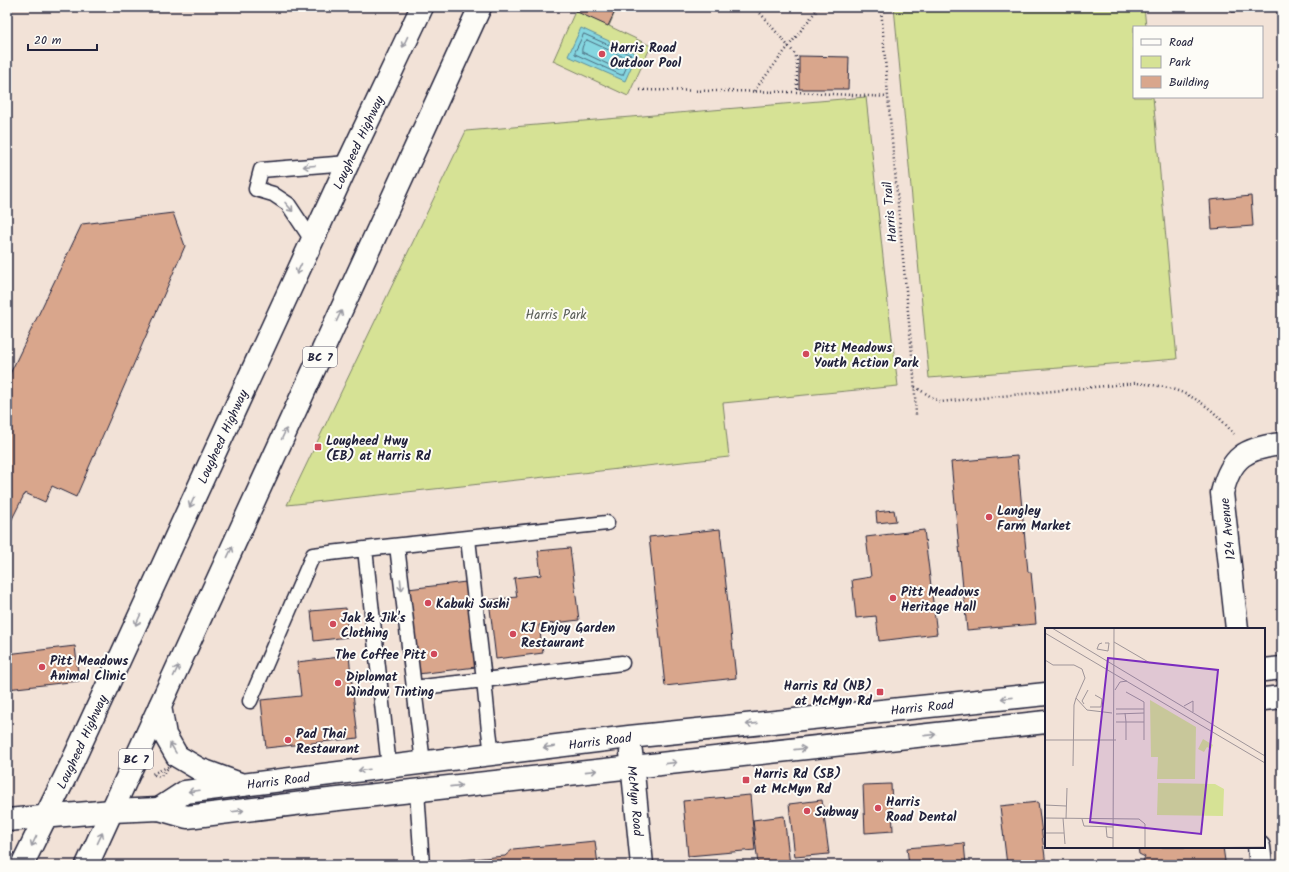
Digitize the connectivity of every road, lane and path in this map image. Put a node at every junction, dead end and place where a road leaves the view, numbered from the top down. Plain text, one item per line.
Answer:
1 (422, 7) edge
2 (480, 7) edge
3 (756, 7) edge
4 (819, 7) edge
5 (881, 7) edge
6 (789, 45) junction
7 (640, 90) dead end
8 (753, 91) junction
9 (797, 92) junction
10 (888, 96) junction
11 (348, 163) junction
12 (312, 240) junction
13 (915, 387) junction
14 (916, 415) dead end
15 (1264, 447) edge
16 (607, 523) dead end
17 (468, 539) junction
18 (397, 546) junction
19 (365, 549) junction
20 (1237, 628) edge
21 (622, 663) dead end
22 (1282, 668) edge
23 (1265, 670) edge
24 (484, 680) junction
25 (413, 688) junction
26 (1045, 694) edge
27 (1282, 697) edge
28 (1265, 699) edge
29 (250, 701) dead end
30 (160, 706) junction
31 (1045, 722) edge
32 (629, 737) junction
33 (492, 754) junction
34 (423, 763) junction
35 (389, 767) junction
36 (632, 767) junction
37 (242, 785) junction
38 (418, 791) junction
39 (159, 809) junction
40 (112, 811) junction
41 (46, 816) junction
42 (7, 820) edge
43 (1259, 848) edge
44 (22, 865) edge
45 (87, 865) edge
46 (422, 865) edge
47 (642, 865) edge
48 (1261, 865) edge

1 -> 11 main road, Lougheed Highway
30 -> 2 main road, BC 7
3 - 6 path
4 - 6 path
5 - 10 path, Harris Trail
6 - 8 path
6 - 9 path
7 - 8 path
8 - 9 path
9 - 10 path
10 - 13 path, Harris Trail
11 - 12 main road, Lougheed Highway
11 -> 12 lane
12 -> 41 main road, Lougheed Highway
13 - 14 path, Harris Trail
13 - 15 path
15 - 20 main road, 124 Avenue
16 - 17 lane
17 - 18 lane
17 - 24 lane
18 - 19 lane
18 -> 25 lane
19 - 29 lane
19 - 35 lane
21 - 24 lane
22 - 23 main road
24 - 25 lane
24 - 33 lane
25 - 34 lane
26 -> 32 main road, Harris Road
27 - 28 main road
37 -> 30 main road
30 - 40 main road, BC 7
36 -> 31 main road, Harris Road
32 -> 33 main road, Harris Road
32 - 36 main road, McMyn Road
33 - 34 main road, Harris Road
34 - 35 main road, Harris Road
35 -> 37 main road, Harris Road
38 -> 36 main road, Harris Road
36 - 47 main road, McMyn Road
37 -> 39 main road, Harris Road
39 -> 38 main road, Harris Road
38 - 46 lane
39 - 40 main road, Harris Road
40 - 41 main road, Harris Road
45 -> 40 main road, BC 7
41 - 42 main road, Harris Road
41 -> 44 main road, Lougheed Highway
43 - 48 main road

